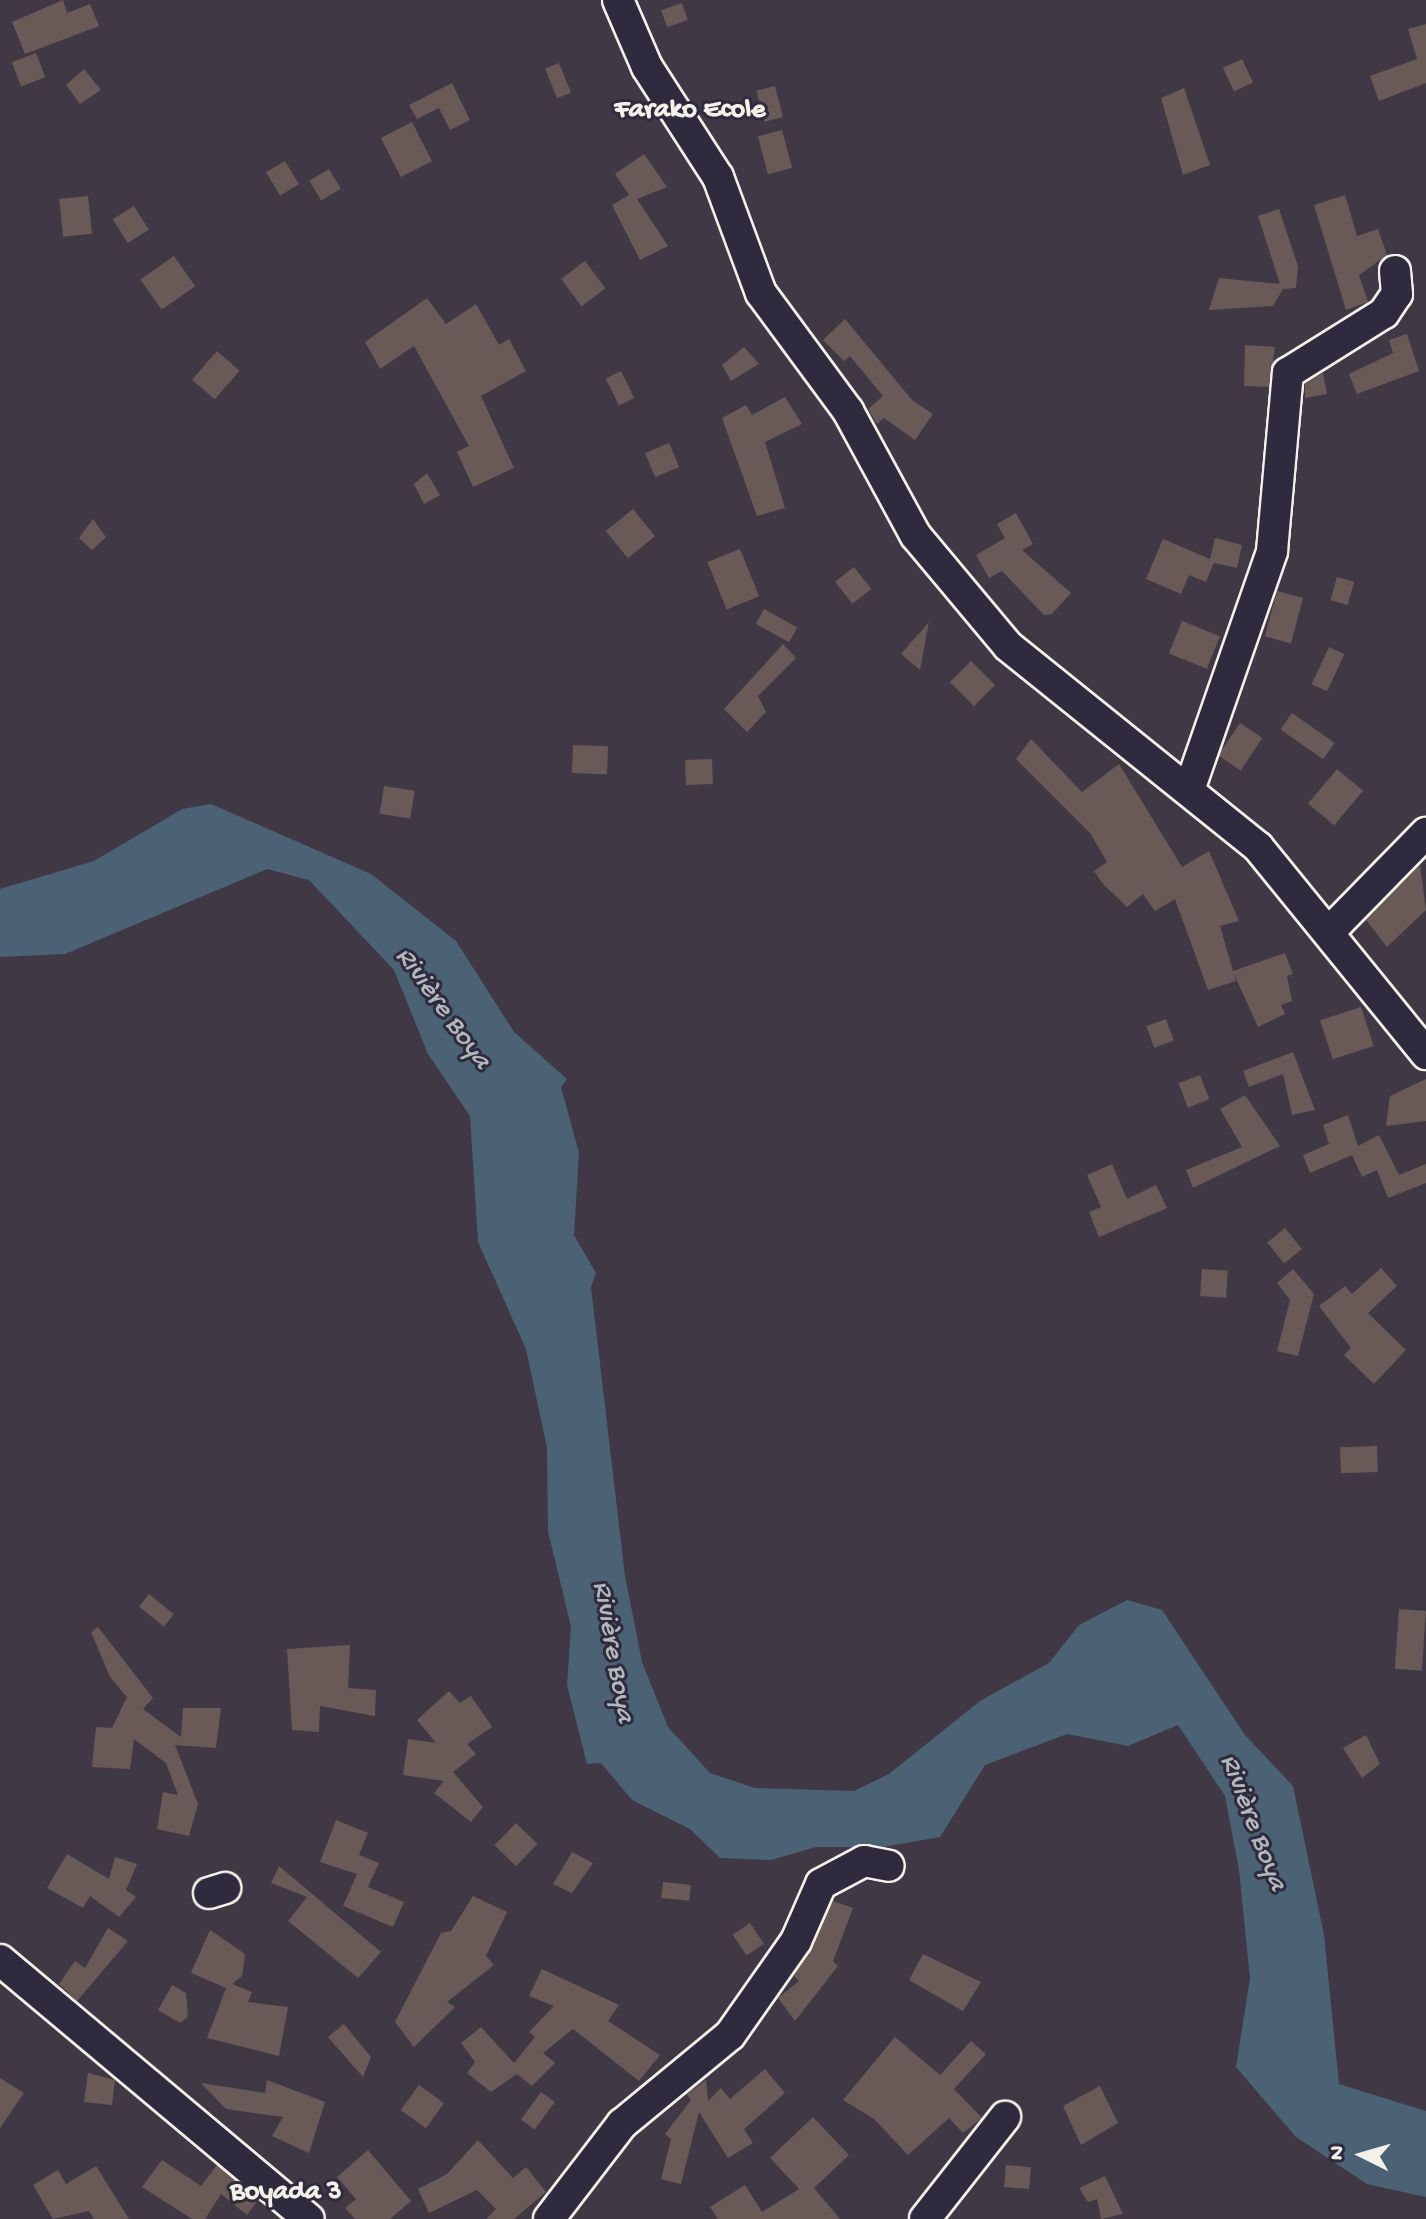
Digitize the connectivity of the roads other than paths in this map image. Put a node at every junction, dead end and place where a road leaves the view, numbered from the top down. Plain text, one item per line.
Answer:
1 (618, 0) edge
2 (1395, 271) dead end
3 (1189, 790) junction
4 (1426, 833) edge
5 (1331, 930) junction
6 (1426, 1054) edge
7 (889, 1866) dead end
8 (0, 1960) edge
9 (1005, 2117) dead end
10 (309, 2219) edge
11 (549, 2219) edge
12 (925, 2219) edge

1 - 3 street
2 - 3 street
3 - 5 street
4 - 5 street
5 - 6 street
7 - 11 street
8 - 10 street
9 - 12 street

